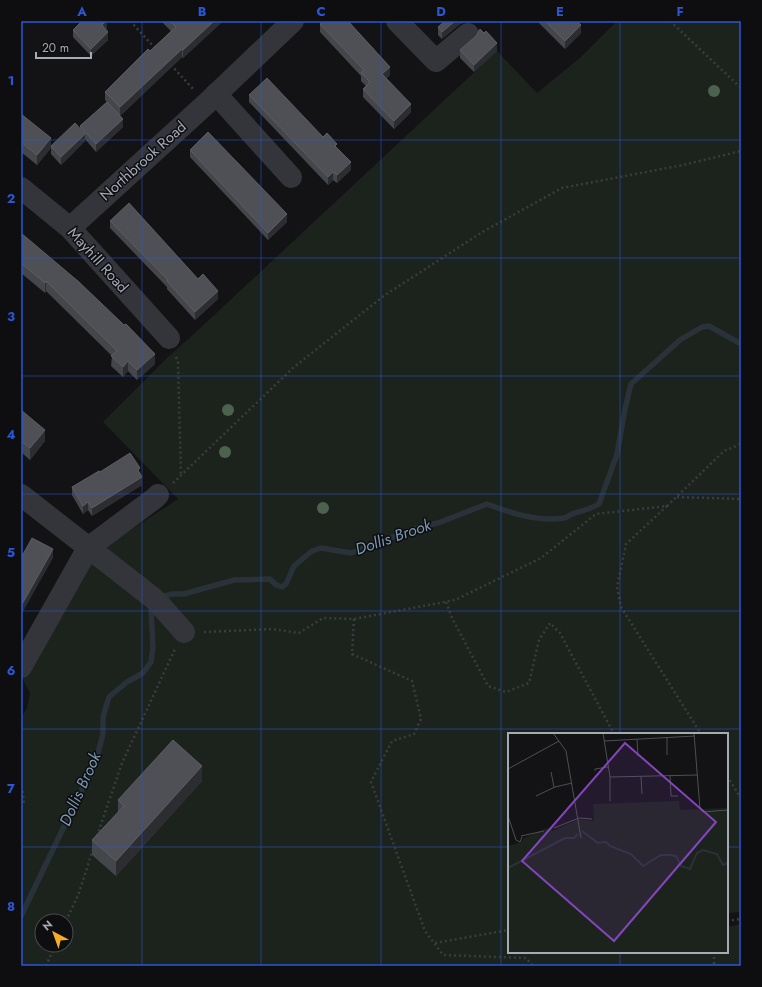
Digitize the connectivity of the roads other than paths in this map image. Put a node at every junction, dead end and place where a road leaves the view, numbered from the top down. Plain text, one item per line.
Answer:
1 (293, 21) edge
2 (398, 21) edge
3 (468, 34) dead end
4 (211, 99) junction
5 (292, 177) dead end
6 (21, 188) edge
7 (70, 228) junction
8 (169, 338) road end
9 (21, 495) edge
10 (158, 495) road end
11 (88, 548) junction
12 (184, 632) road end
13 (21, 667) edge

1 - 4 street, Northbrook Road
2 - 3 street
4 - 5 street
4 - 7 street, Northbrook Road
6 - 7 street, Mayhill Road
7 - 8 street, Mayhill Road
9 - 11 street
10 - 11 street
11 - 12 street
11 - 13 street

